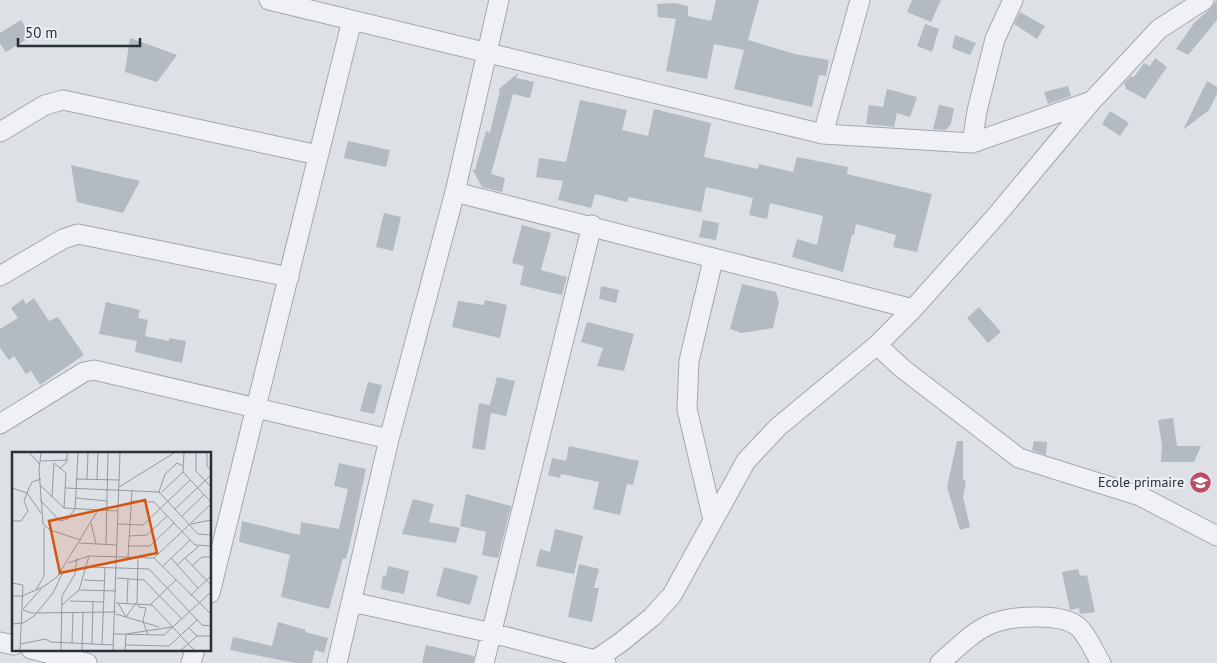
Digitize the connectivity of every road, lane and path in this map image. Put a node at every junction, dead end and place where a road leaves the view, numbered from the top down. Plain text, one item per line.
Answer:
1 (269, 0) edge
2 (499, 0) edge
3 (1013, 0) edge
4 (1181, 0) edge
5 (1204, 0) edge
6 (854, 1) edge
7 (352, 20) junction
8 (1159, 29) junction
9 (488, 52) junction
10 (1091, 102) junction
11 (0, 132) edge
12 (823, 134) junction
13 (972, 143) junction
14 (318, 155) junction
15 (455, 192) junction
16 (592, 225) junction
17 (713, 260) junction
18 (0, 276) edge
19 (288, 277) junction
20 (913, 309) junction
21 (877, 345) junction
22 (257, 406) junction
23 (0, 424) edge
24 (389, 439) junction
25 (713, 520) junction
26 (1217, 536) edge
27 (211, 589) edge
28 (352, 602) junction
29 (492, 633) junction
30 (35, 650) edge
31 (195, 650) edge
32 (601, 661) edge
33 (87, 663) edge
34 (191, 663) edge
35 (337, 663) edge
36 (484, 663) edge
37 (940, 663) edge
38 (1101, 663) edge

1 - 7 street
2 - 9 street
3 - 13 street
4 - 8 street
5 - 8 street
6 - 12 street
7 - 9 street
7 - 14 street
8 - 10 street
9 - 12 street
9 - 15 street
10 - 13 street
10 - 20 street
11 - 14 street
12 - 13 street
14 - 19 street
15 - 16 street
15 - 24 street
16 - 17 street
16 - 29 street
17 - 20 street
17 - 25 street
18 - 19 street
19 - 22 street
20 - 21 street
21 - 25 street
21 - 26 street
22 - 23 street
22 - 24 street
22 - 27 street
24 - 28 street
25 - 32 street
28 - 29 street
28 - 35 street
29 - 32 street
29 - 36 street
30 - 33 street
31 - 34 street
37 - 38 street

